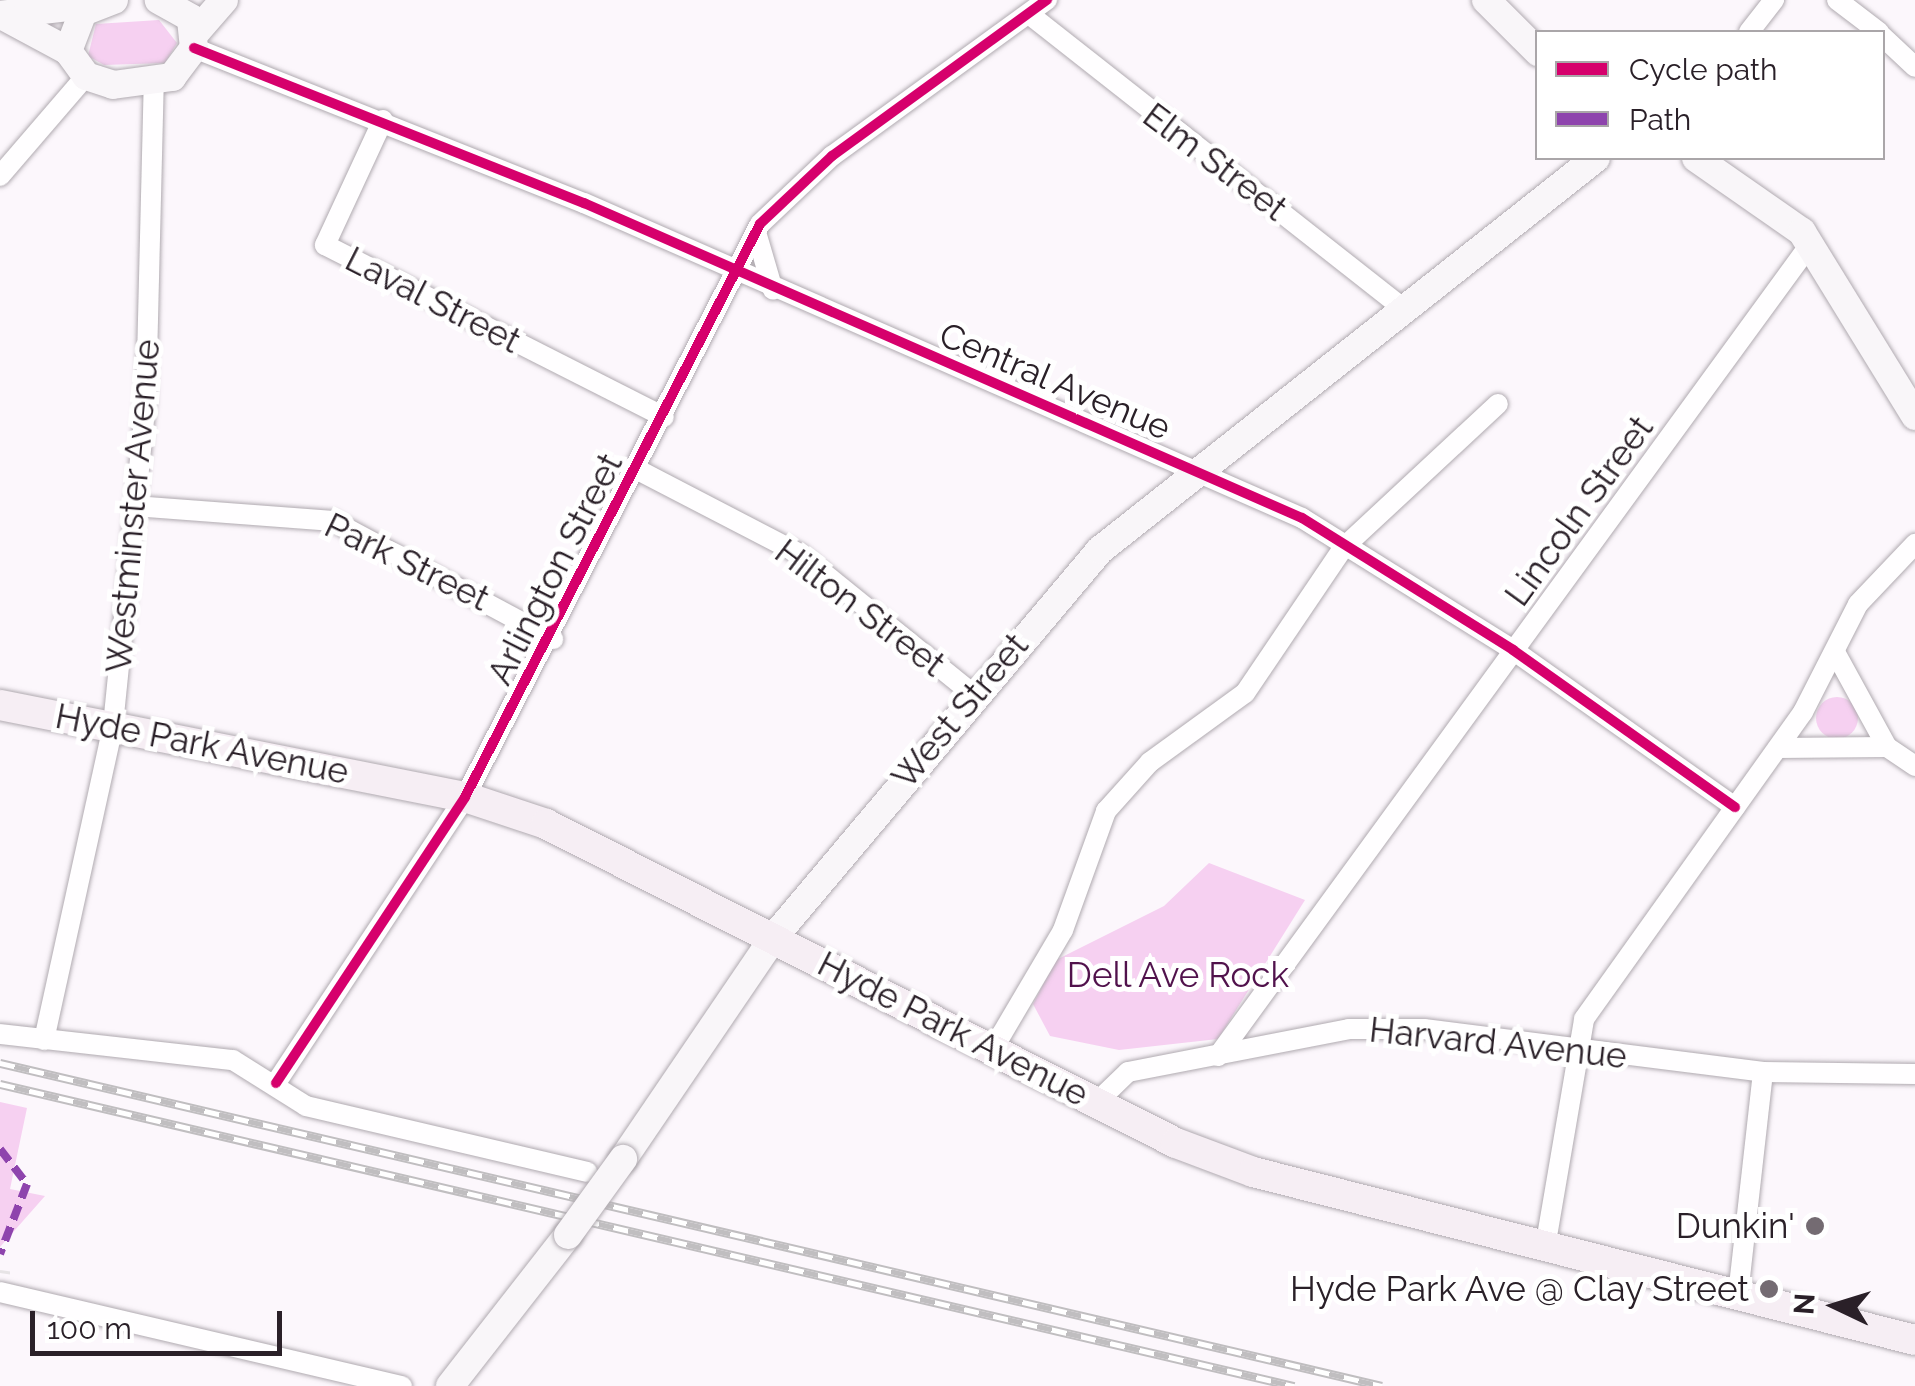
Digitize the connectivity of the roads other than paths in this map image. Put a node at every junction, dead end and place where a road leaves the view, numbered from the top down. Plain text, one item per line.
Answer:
1 (224, 0) edge
2 (1047, 0) edge
3 (1486, 0) edge
4 (1774, 0) edge
5 (1837, 0) edge
6 (168, 1) edge
7 (104, 2) edge
8 (1028, 14) junction
9 (0, 15) edge
10 (1751, 30) edge
11 (1876, 30) edge
12 (1885, 38) edge
13 (196, 40) junction
14 (1535, 49) edge
15 (68, 52) junction
16 (1915, 68) edge
17 (86, 76) junction
18 (154, 84) junction
19 (383, 120) junction
20 (1593, 160) edge
21 (1700, 160) edge
22 (0, 176) edge
23 (756, 232) junction
24 (1810, 242) junction
25 (732, 272) junction
26 (773, 290) junction
27 (1402, 308) junction
28 (1498, 404) dead end
29 (664, 416) junction
30 (1915, 416) edge
31 (638, 470) junction
32 (1194, 470) junction
33 (134, 506) junction
34 (1915, 544) edge
35 (1344, 547) junction
36 (552, 639) junction
37 (1513, 650) junction
38 (1835, 652) junction
39 (972, 694) junction
40 (0, 705) edge
41 (113, 725) junction
42 (1887, 747) junction
43 (1778, 748) junction
44 (1915, 766) edge
45 (465, 798) junction
46 (1735, 807) junction
47 (774, 937) junction
48 (0, 1034) edge
49 (44, 1040) junction
50 (993, 1049) junction
51 (1574, 1049) junction
52 (1218, 1056) junction
53 (1763, 1072) junction
54 (1915, 1074) edge
55 (276, 1083) junction
56 (1097, 1102) junction
57 (587, 1172) dead end
58 (1545, 1248) junction
59 (0, 1292) edge
60 (1738, 1295) junction
61 (1915, 1340) edge
62 (402, 1386) edge
63 (450, 1386) edge

1 - 13 main road
2 - 8 street, Arlington Street
3 - 14 main road
4 - 10 street
5 - 11 street
6 - 13 main road
7 - 9 main road
7 - 15 main road
8 - 23 street, Arlington Street
8 - 27 street, Elm Street
9 - 15 main road
12 - 16 street
13 - 18 main road
13 - 19 street, Central Avenue
15 - 17 main road
17 - 18 main road
17 - 22 street
18 - 33 street, Westminster Avenue
19 - 25 street, Central Avenue
19 - 29 street, Laval Street
20 - 27 main road, West Street
21 - 24 main road
23 - 25 street, Arlington Street
23 - 26 street
24 - 30 main road
24 - 37 street, Lincoln Street
25 - 26 street, Central Avenue
25 - 29 street, Arlington Street
26 - 32 street, Central Avenue
27 - 32 main road, West Street
28 - 35 street
29 - 31 street, Arlington Street
31 - 36 street, Arlington Street
31 - 39 street, Hilton Street
32 - 35 street, Central Avenue
32 - 39 main road, West Street
33 - 36 street, Park Street
33 - 41 street, Westminster Avenue
34 - 38 street
35 - 37 street, Central Avenue
35 - 50 street
36 - 45 street, Arlington Street
37 - 46 street, Central Avenue
37 - 52 street, Lincoln Street
38 - 42 street
38 - 43 street
39 - 47 main road, West Street
40 - 41 main road, Hyde Park Avenue
41 - 45 main road, Hyde Park Avenue
41 - 49 street, Westminster Avenue
42 - 43 street
42 - 44 street
43 - 46 street
45 - 47 main road, Hyde Park Avenue
45 - 55 street, Arlington Street
46 - 51 street
47 - 50 main road, Hyde Park Avenue
47 - 63 main road, West Street, bridge
48 - 49 street
49 - 55 street
50 - 56 main road, Hyde Park Avenue
51 - 52 street, Harvard Avenue
51 - 53 street, Harvard Avenue
51 - 58 street
52 - 56 street, Harvard Avenue
53 - 54 street, Harvard Avenue
53 - 60 street
55 - 57 street
56 - 58 main road, Hyde Park Avenue
58 - 60 main road, Hyde Park Avenue
59 - 62 street
60 - 61 main road, Hyde Park Avenue

